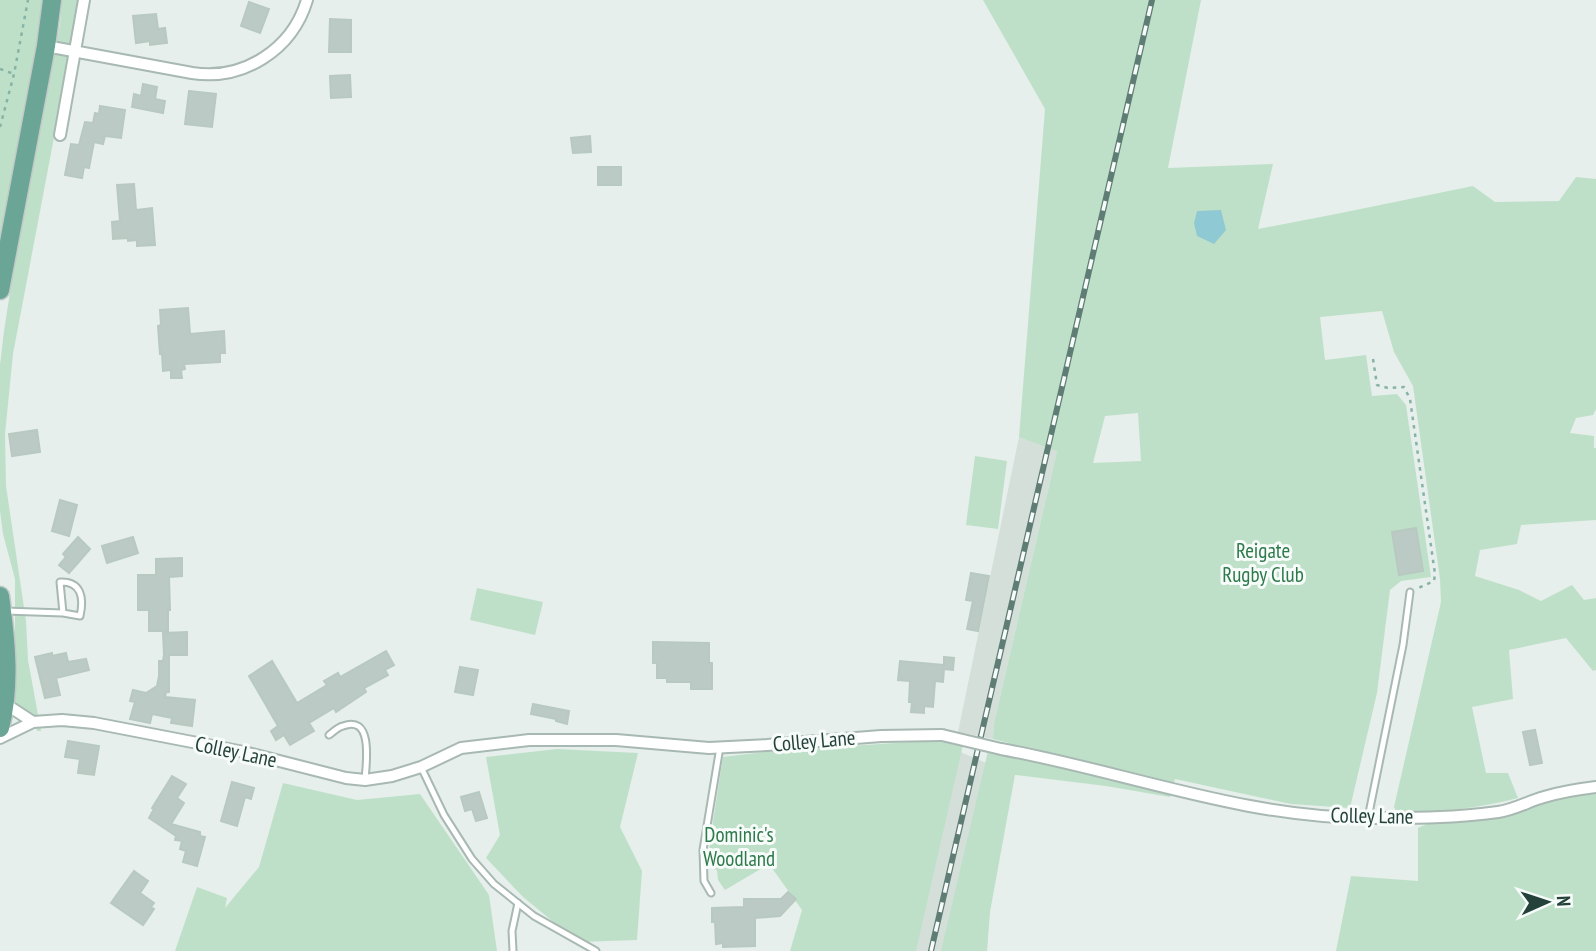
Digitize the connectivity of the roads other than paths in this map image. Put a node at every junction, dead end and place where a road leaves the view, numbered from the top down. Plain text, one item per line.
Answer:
1 (52, 0) edge
2 (85, 0) edge
3 (307, 0) edge
4 (46, 46) junction
5 (75, 51) junction
6 (60, 135) dead end
7 (0, 289) edge
8 (1410, 592) road end
9 (1, 604) edge
10 (63, 613) junction
11 (4, 703) junction
12 (33, 722) junction
13 (0, 728) edge
14 (329, 735) dead end
15 (0, 738) edge
16 (720, 747) junction
17 (421, 767) junction
18 (365, 780) junction
19 (1596, 786) edge
20 (1367, 818) junction
21 (711, 893) dead end
22 (518, 903) junction
23 (513, 951) edge
24 (596, 951) edge

1 - 4 main road
2 - 5 street
3 - 5 street
4 - 5 street
4 - 7 main road
5 - 6 street
8 - 20 lane
9 - 10 lane
9 - 11 main road
10 - 10 lane
11 - 12 street
11 - 13 main road
12 - 15 street, Colley Lane
12 - 18 street, Colley Lane
14 - 18 lane
16 - 17 street, Colley Lane
16 - 20 street, Colley Lane, bridge
16 - 21 lane
17 - 18 street, Colley Lane
17 - 22 lane
19 - 20 street, Colley Lane
22 - 23 lane
22 - 24 lane

